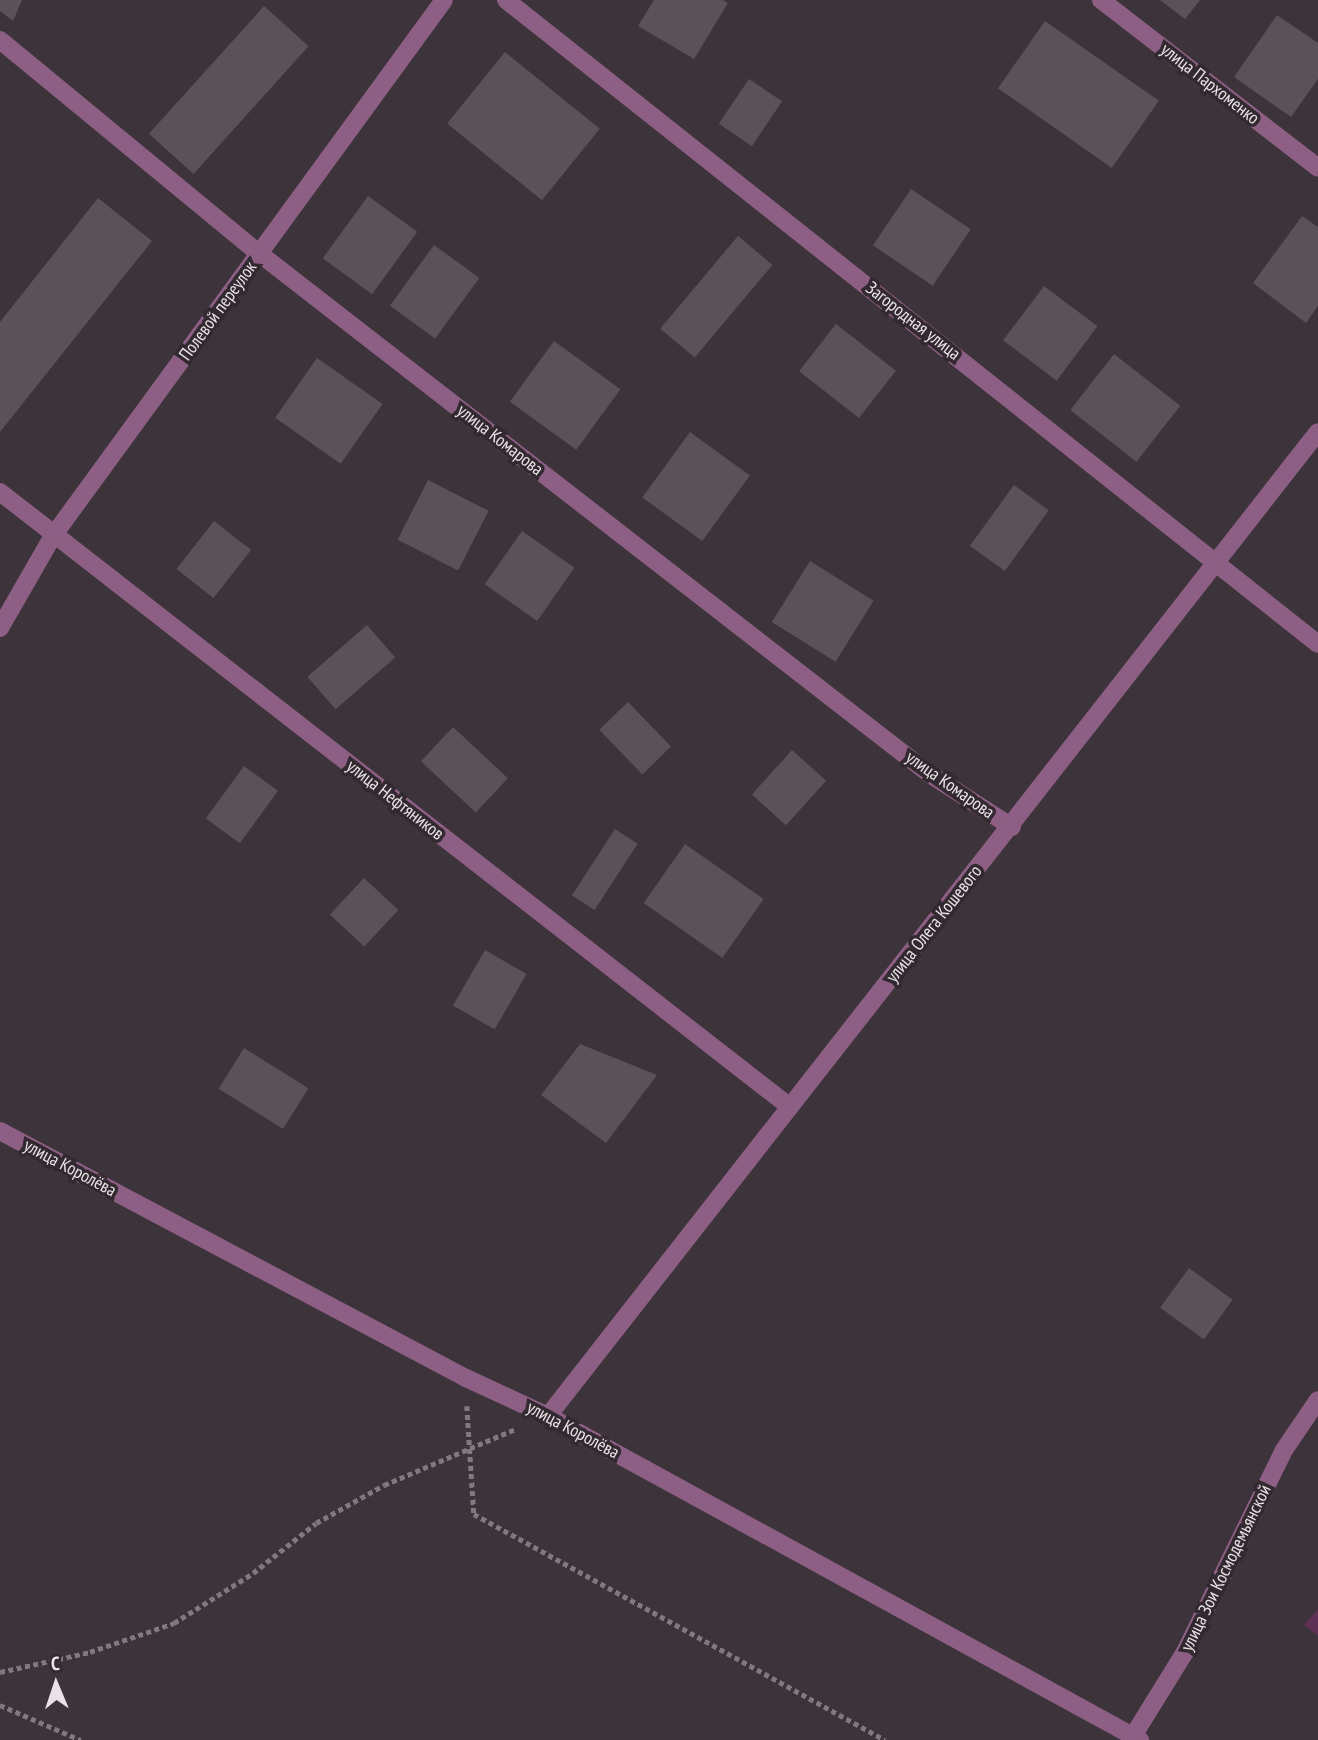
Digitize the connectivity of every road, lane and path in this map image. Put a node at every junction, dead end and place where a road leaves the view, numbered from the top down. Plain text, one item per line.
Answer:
1 (444, 0) edge
2 (506, 0) edge
3 (1101, 0) edge
4 (0, 40) edge
5 (1318, 168) edge
6 (260, 254) junction
7 (1318, 432) edge
8 (0, 492) edge
9 (53, 536) junction
10 (1214, 559) junction
11 (0, 628) edge
12 (1318, 644) edge
13 (1012, 827) junction
14 (790, 1107) junction
15 (0, 1131) edge
16 (466, 1378) junction
17 (1318, 1399) edge
18 (548, 1416) junction
19 (470, 1448) junction
20 (0, 1672) edge
21 (0, 1705) edge
22 (1136, 1738) edge
23 (81, 1740) edge
24 (885, 1740) edge

1 - 6 street, Полевой переулок
2 - 10 street, Загородная улица
3 - 5 street, улица Пархоменко
4 - 6 street, улица Комарова
6 - 9 street, Полевой переулок
6 - 13 street, улица Комарова
7 - 10 street, улица Олега Кошевого
8 - 9 street, улица Нефтяников
9 - 11 street, Полевой переулок
9 - 14 street, улица Нефтяников
10 - 12 street, Загородная улица
10 - 13 street, улица Олега Кошевого
13 - 14 street, улица Олега Кошевого
14 - 18 street, улица Олега Кошевого
15 - 16 street, улица Королёва
16 - 18 street, улица Королёва
16 - 19 path
17 - 22 street, улица Зои Космодемьянской
18 - 19 path
18 - 22 street, улица Королёва
19 - 20 path
19 - 24 path
21 - 23 path

